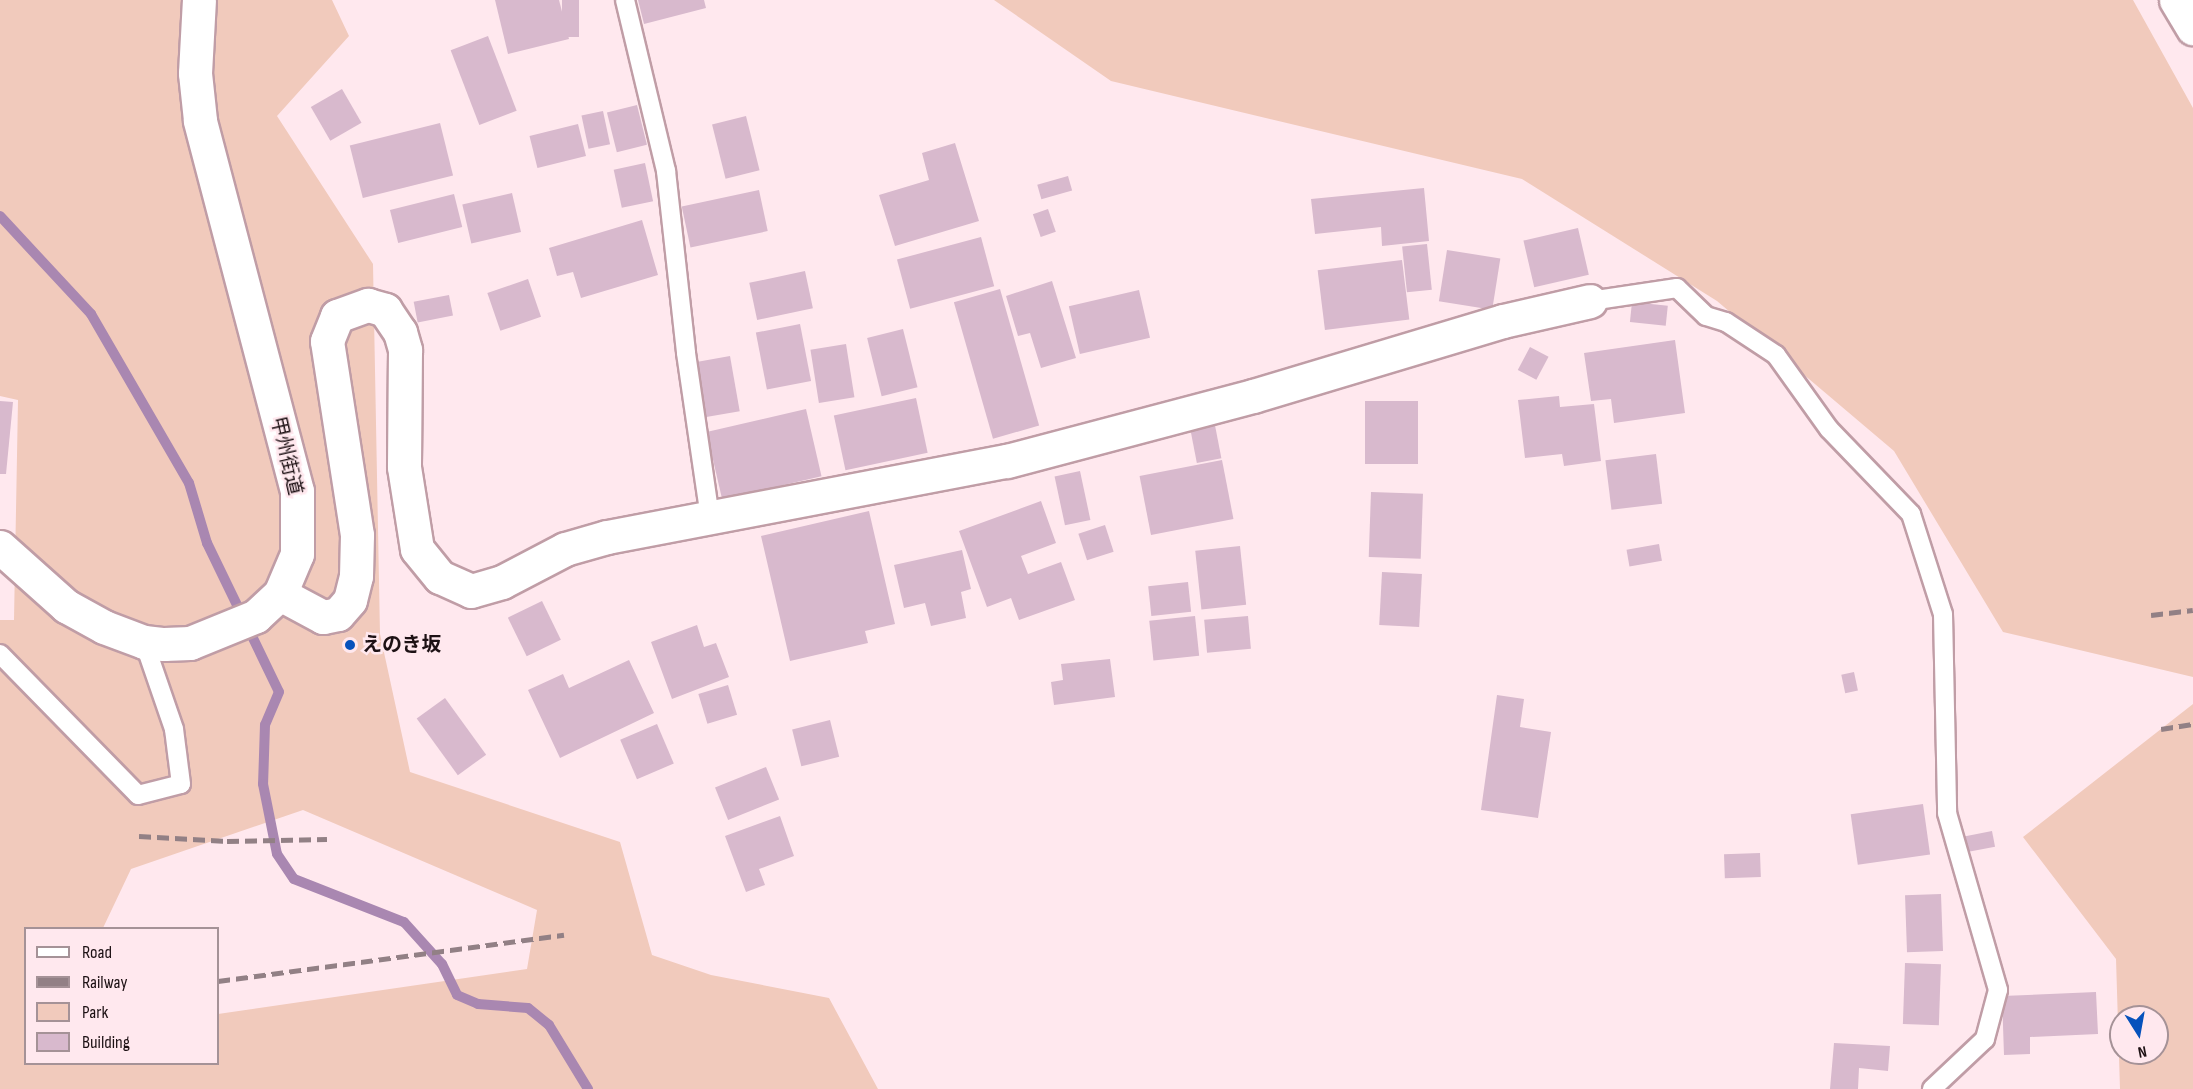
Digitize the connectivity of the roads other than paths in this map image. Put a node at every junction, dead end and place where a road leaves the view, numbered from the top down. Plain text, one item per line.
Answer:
1 (199, 0) edge
2 (625, 0) edge
3 (2176, 0) edge
4 (2193, 28) edge
5 (1590, 301) joint
6 (710, 517) junction
7 (0, 547) edge
8 (280, 594) junction
9 (144, 642) junction
10 (0, 654) edge
11 (1932, 1089) edge

1 - 8 main road, 甲州街道
2 - 6 lane
3 - 4 main road
5 - 6 main road
5 - 11 lane
6 - 8 main road
7 - 9 main road, 甲州街道
8 - 9 main road, 甲州街道
9 - 10 lane

